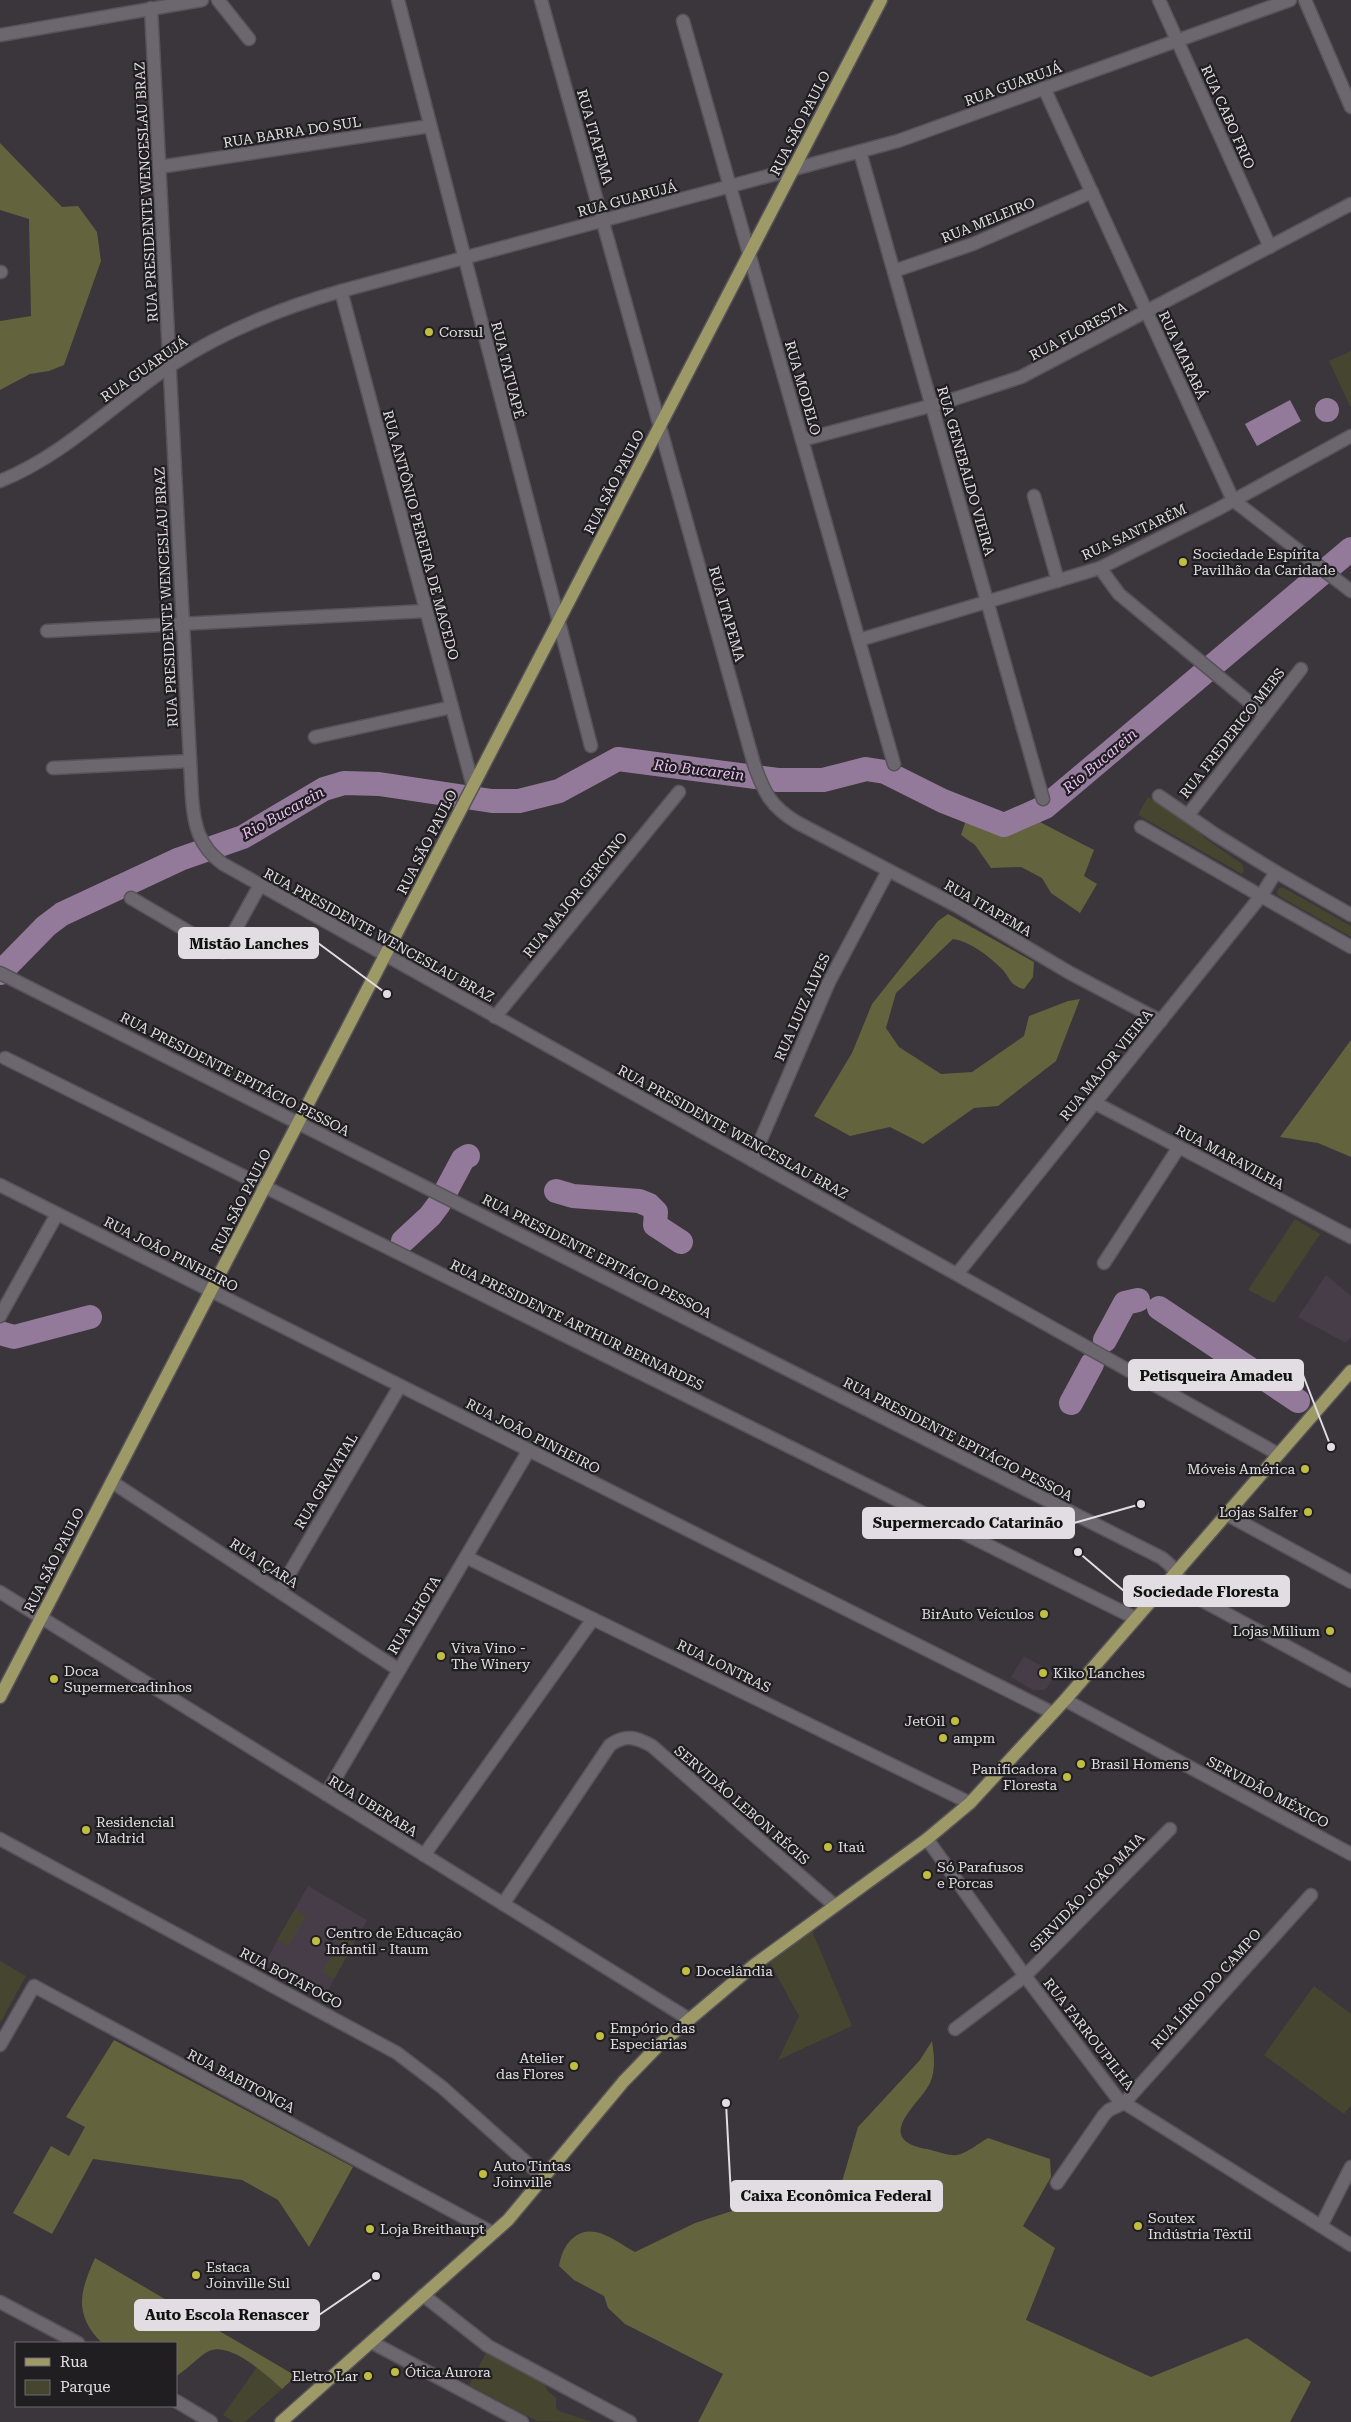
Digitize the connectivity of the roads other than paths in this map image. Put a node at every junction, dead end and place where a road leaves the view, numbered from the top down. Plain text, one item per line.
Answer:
1 (202, 0) edge
2 (218, 0) edge
3 (398, 0) edge
4 (541, 0) edge
5 (881, 0) edge
6 (1159, 0) edge
7 (1290, 0) edge
8 (1305, 0) edge
9 (151, 8) junction
10 (683, 21) dead end
11 (0, 35) edge
12 (248, 39) dead end
13 (1178, 41) junction
14 (1044, 88) junction
15 (1351, 107) edge
16 (430, 126) junction
17 (860, 152) junction
18 (159, 167) junction
19 (793, 170) junction
20 (730, 187) junction
21 (1092, 192) junction
22 (1351, 204) edge
23 (602, 221) junction
24 (1270, 247) junction
25 (749, 254) junction
26 (464, 258) junction
27 (894, 272) junction
28 (341, 291) junction
29 (1147, 312) junction
30 (170, 366) junction
31 (932, 405) junction
32 (660, 426) junction
33 (1351, 436) edge
34 (802, 440) junction
35 (0, 480) edge
36 (1034, 496) dead end
37 (1233, 500) junction
38 (1100, 568) junction
39 (1058, 581) junction
40 (1351, 591) edge
41 (988, 602) junction
42 (426, 610) junction
43 (558, 622) junction
44 (183, 624) junction
45 (48, 631) dead end
46 (859, 640) junction
47 (1301, 669) dead end
48 (452, 708) junction
49 (1265, 715) junction
50 (315, 737) dead end
51 (590, 746) dead end
52 (190, 761) junction
53 (894, 764) dead end
54 (53, 768) dead end
55 (473, 786) junction
56 (679, 792) dead end
57 (1159, 796) dead end
58 (1043, 799) dead end
59 (1188, 815) junction
60 (1140, 827) dead end
61 (888, 871) junction
62 (1276, 872) junction
63 (260, 885) junction
64 (1261, 896) junction
65 (131, 898) dead end
66 (1351, 915) edge
67 (1351, 947) edge
68 (385, 955) junction
69 (4, 975) edge
70 (495, 1016) junction
71 (1161, 1021) junction
72 (5, 1058) dead end
73 (1095, 1103) junction
74 (298, 1123) junction
75 (1179, 1147) junction
76 (752, 1160) junction
77 (0, 1185) edge
78 (265, 1187) junction
79 (57, 1214) junction
80 (1351, 1238) edge
81 (1104, 1263) dead end
82 (957, 1274) junction
83 (211, 1291) junction
84 (2, 1308) edge
85 (1351, 1371) edge
86 (400, 1386) junction
87 (528, 1450) junction
88 (1278, 1454) junction
89 (112, 1482) junction
90 (1226, 1514) junction
91 (466, 1557) junction
92 (1175, 1573) junction
93 (1351, 1582) edge
94 (279, 1591) junction
95 (0, 1592) edge
96 (41, 1618) junction
97 (1136, 1618) junction
98 (593, 1619) junction
99 (399, 1670) junction
100 (1351, 1681) edge
101 (0, 1697) edge
102 (1064, 1700) junction
103 (1053, 1713) junction
104 (326, 1794) junction
105 (970, 1803) junction
106 (1170, 1828) dead end
107 (0, 1839) edge
108 (927, 1839) junction
109 (1351, 1854) edge
110 (424, 1855) junction
111 (1311, 1895) dead end
112 (503, 1904) junction
113 (834, 1905) junction
114 (1025, 1976) junction
115 (689, 2019) junction
116 (955, 2029) dead end
117 (0, 2045) edge
118 (1124, 2103) junction
119 (1351, 2167) edge
120 (544, 2178) junction
121 (1056, 2182) dead end
122 (1321, 2226) junction
123 (493, 2233) junction
124 (1351, 2245) edge
125 (423, 2295) junction
126 (0, 2302) edge
127 (76, 2342) edge
128 (371, 2342) junction
129 (178, 2403) edge
130 (211, 2422) edge
131 (281, 2422) edge
132 (522, 2422) edge
133 (630, 2422) edge

1 - 9 street
2 - 12 street
3 - 16 street, RUA TATUAPÉ
4 - 23 street, RUA ITAPEMA
5 - 19 main road, RUA SÃO PAULO
6 - 13 street, RUA CABO FRIO
7 - 13 street, RUA GUARUJÁ
8 - 15 street
9 - 11 street
9 - 18 street, RUA PRESIDENTE WENCESLAU BRAZ
10 - 20 street, RUA MODELO
13 - 14 street, RUA GUARUJÁ
13 - 24 street, RUA CABO FRIO
14 - 17 street, RUA GUARUJÁ
14 - 21 street, RUA MARABÁ
16 - 18 street, RUA BARRA DO SUL
16 - 26 street, RUA TATUAPÉ
17 - 19 street, RUA GUARUJÁ
17 - 27 street, RUA GENEBALDO VIEIRA
18 - 30 street, RUA PRESIDENTE WENCESLAU BRAZ
19 - 20 street, RUA GUARUJÁ
19 - 25 main road, RUA SÃO PAULO
20 - 23 street, RUA GUARUJÁ
20 - 25 street, RUA MODELO
21 - 27 street, RUA MELEIRO
21 - 29 street, RUA MARABÁ
22 - 24 street, RUA FLORESTA
23 - 26 street, RUA GUARUJÁ
23 - 32 street, RUA ITAPEMA
24 - 29 street, RUA FLORESTA
25 - 32 main road, RUA SÃO PAULO
25 - 34 street, RUA MODELO
26 - 28 street, RUA GUARUJÁ
26 - 43 street, RUA TATUAPÉ
27 - 31 street, RUA GENEBALDO VIEIRA
28 - 30 street, RUA GUARUJÁ
28 - 42 street, RUA ANTÔNIO PEREIRA DE MACEDO
29 - 31 street, RUA FLORESTA
29 - 37 street, RUA MARABÁ
30 - 35 street, RUA GUARUJÁ
30 - 44 street, RUA PRESIDENTE WENCESLAU BRAZ
31 - 34 street, RUA FLORESTA
31 - 41 street, RUA GENEBALDO VIEIRA
32 - 43 main road, RUA SÃO PAULO
32 - 61 street, RUA ITAPEMA
33 - 37 street, RUA SANTARÉM
34 - 46 street, RUA MODELO
36 - 39 street
37 - 38 street, RUA SANTARÉM
37 - 40 street, RUA MARABÁ
38 - 39 street, RUA SANTARÉM
38 - 49 street
39 - 41 street, RUA SANTARÉM
41 - 46 street, RUA SANTARÉM
41 - 58 street, RUA GENEBALDO VIEIRA
42 - 44 street
42 - 48 street, RUA ANTÔNIO PEREIRA DE MACEDO
43 - 51 street, RUA TATUAPÉ
43 - 55 main road, RUA SÃO PAULO
44 - 45 street
44 - 52 street, RUA PRESIDENTE WENCESLAU BRAZ
46 - 53 street, RUA MODELO
47 - 49 street, RUA FREDERICO MEBS
48 - 50 street
48 - 55 street, RUA ANTÔNIO PEREIRA DE MACEDO
49 - 59 street, RUA FREDERICO MEBS
52 - 54 street
52 - 63 street, RUA PRESIDENTE WENCESLAU BRAZ
55 - 68 main road, RUA SÃO PAULO
56 - 70 street, RUA MAJOR GERCINO
57 - 59 street
59 - 62 street
60 - 64 street
61 - 71 street, RUA ITAPEMA
61 - 76 street, RUA LUIZ ALVES
62 - 64 street, RUA MAJOR VIEIRA
62 - 66 street
63 - 65 street
63 - 68 street, RUA PRESIDENTE WENCESLAU BRAZ
64 - 67 street
64 - 71 street, RUA MAJOR VIEIRA
68 - 70 street, RUA PRESIDENTE WENCESLAU BRAZ
68 - 74 main road, RUA SÃO PAULO
69 - 74 street, RUA PRESIDENTE EPITÁCIO PESSOA
70 - 76 street, RUA PRESIDENTE WENCESLAU BRAZ
71 - 73 street, RUA MAJOR VIEIRA
72 - 78 street, RUA PRESIDENTE ARTHUR BERNARDES
73 - 75 street, RUA MARAVILHA
73 - 82 street, RUA MAJOR VIEIRA
74 - 78 main road, RUA SÃO PAULO
74 - 92 street, RUA PRESIDENTE EPITÁCIO PESSOA
75 - 80 street, RUA MARAVILHA
75 - 81 street
76 - 82 street, RUA PRESIDENTE WENCESLAU BRAZ
77 - 79 street, RUA JOÃO PINHEIRO
78 - 83 main road, RUA SÃO PAULO
78 - 97 street, RUA PRESIDENTE ARTHUR BERNARDES
79 - 83 street, RUA JOÃO PINHEIRO
79 - 84 street
82 - 88 street, RUA PRESIDENTE WENCESLAU BRAZ
83 - 86 street, RUA JOÃO PINHEIRO
83 - 89 main road, RUA SÃO PAULO
85 - 88 main road
86 - 87 street, RUA JOÃO PINHEIRO
86 - 94 street, RUA GRAVATAL
87 - 91 street, RUA ILHOTA
87 - 103 street, RUA JOÃO PINHEIRO
88 - 90 main road
89 - 94 street, RUA IÇARA
89 - 96 main road, RUA SÃO PAULO
90 - 92 main road
90 - 93 street
91 - 98 street, RUA LONTRAS
91 - 99 street, RUA ILHOTA
92 - 97 main road
92 - 100 street, RUA PRESIDENTE EPITÁCIO PESSOA
94 - 99 street, RUA IÇARA
95 - 96 street, RUA UBERABA
96 - 101 main road, RUA SÃO PAULO
96 - 104 street, RUA UBERABA
97 - 102 main road
98 - 105 street, RUA LONTRAS
98 - 110 street
99 - 104 street, RUA ILHOTA
102 - 103 main road
102 - 109 street, SERVIDÃO MÉXICO
103 - 105 main road
104 - 110 street, RUA UBERABA
105 - 108 main road
106 - 114 street, SERVIDÃO JOÃO MAIA
107 - 120 street, RUA BOTAFOGO
108 - 113 main road
108 - 114 street, RUA FARROUPILHA
110 - 112 street, RUA UBERABA
111 - 118 street, RUA LÍRIO DO CAMPO
112 - 113 street, SERVIDÃO LEBON RÉGIS
112 - 115 street, RUA UBERABA
113 - 115 main road
114 - 116 street, SERVIDÃO JOÃO MAIA
114 - 118 street, RUA FARROUPILHA
115 - 120 main road
117 - 123 street, RUA BABITONGA
118 - 121 street, RUA LÍRIO DO CAMPO
118 - 122 street, RUA FARROUPILHA
119 - 122 street
120 - 123 main road
122 - 124 street, RUA FARROUPILHA
123 - 125 main road
125 - 128 main road
125 - 133 street
126 - 127 street
128 - 131 main road
128 - 132 street
129 - 130 street

